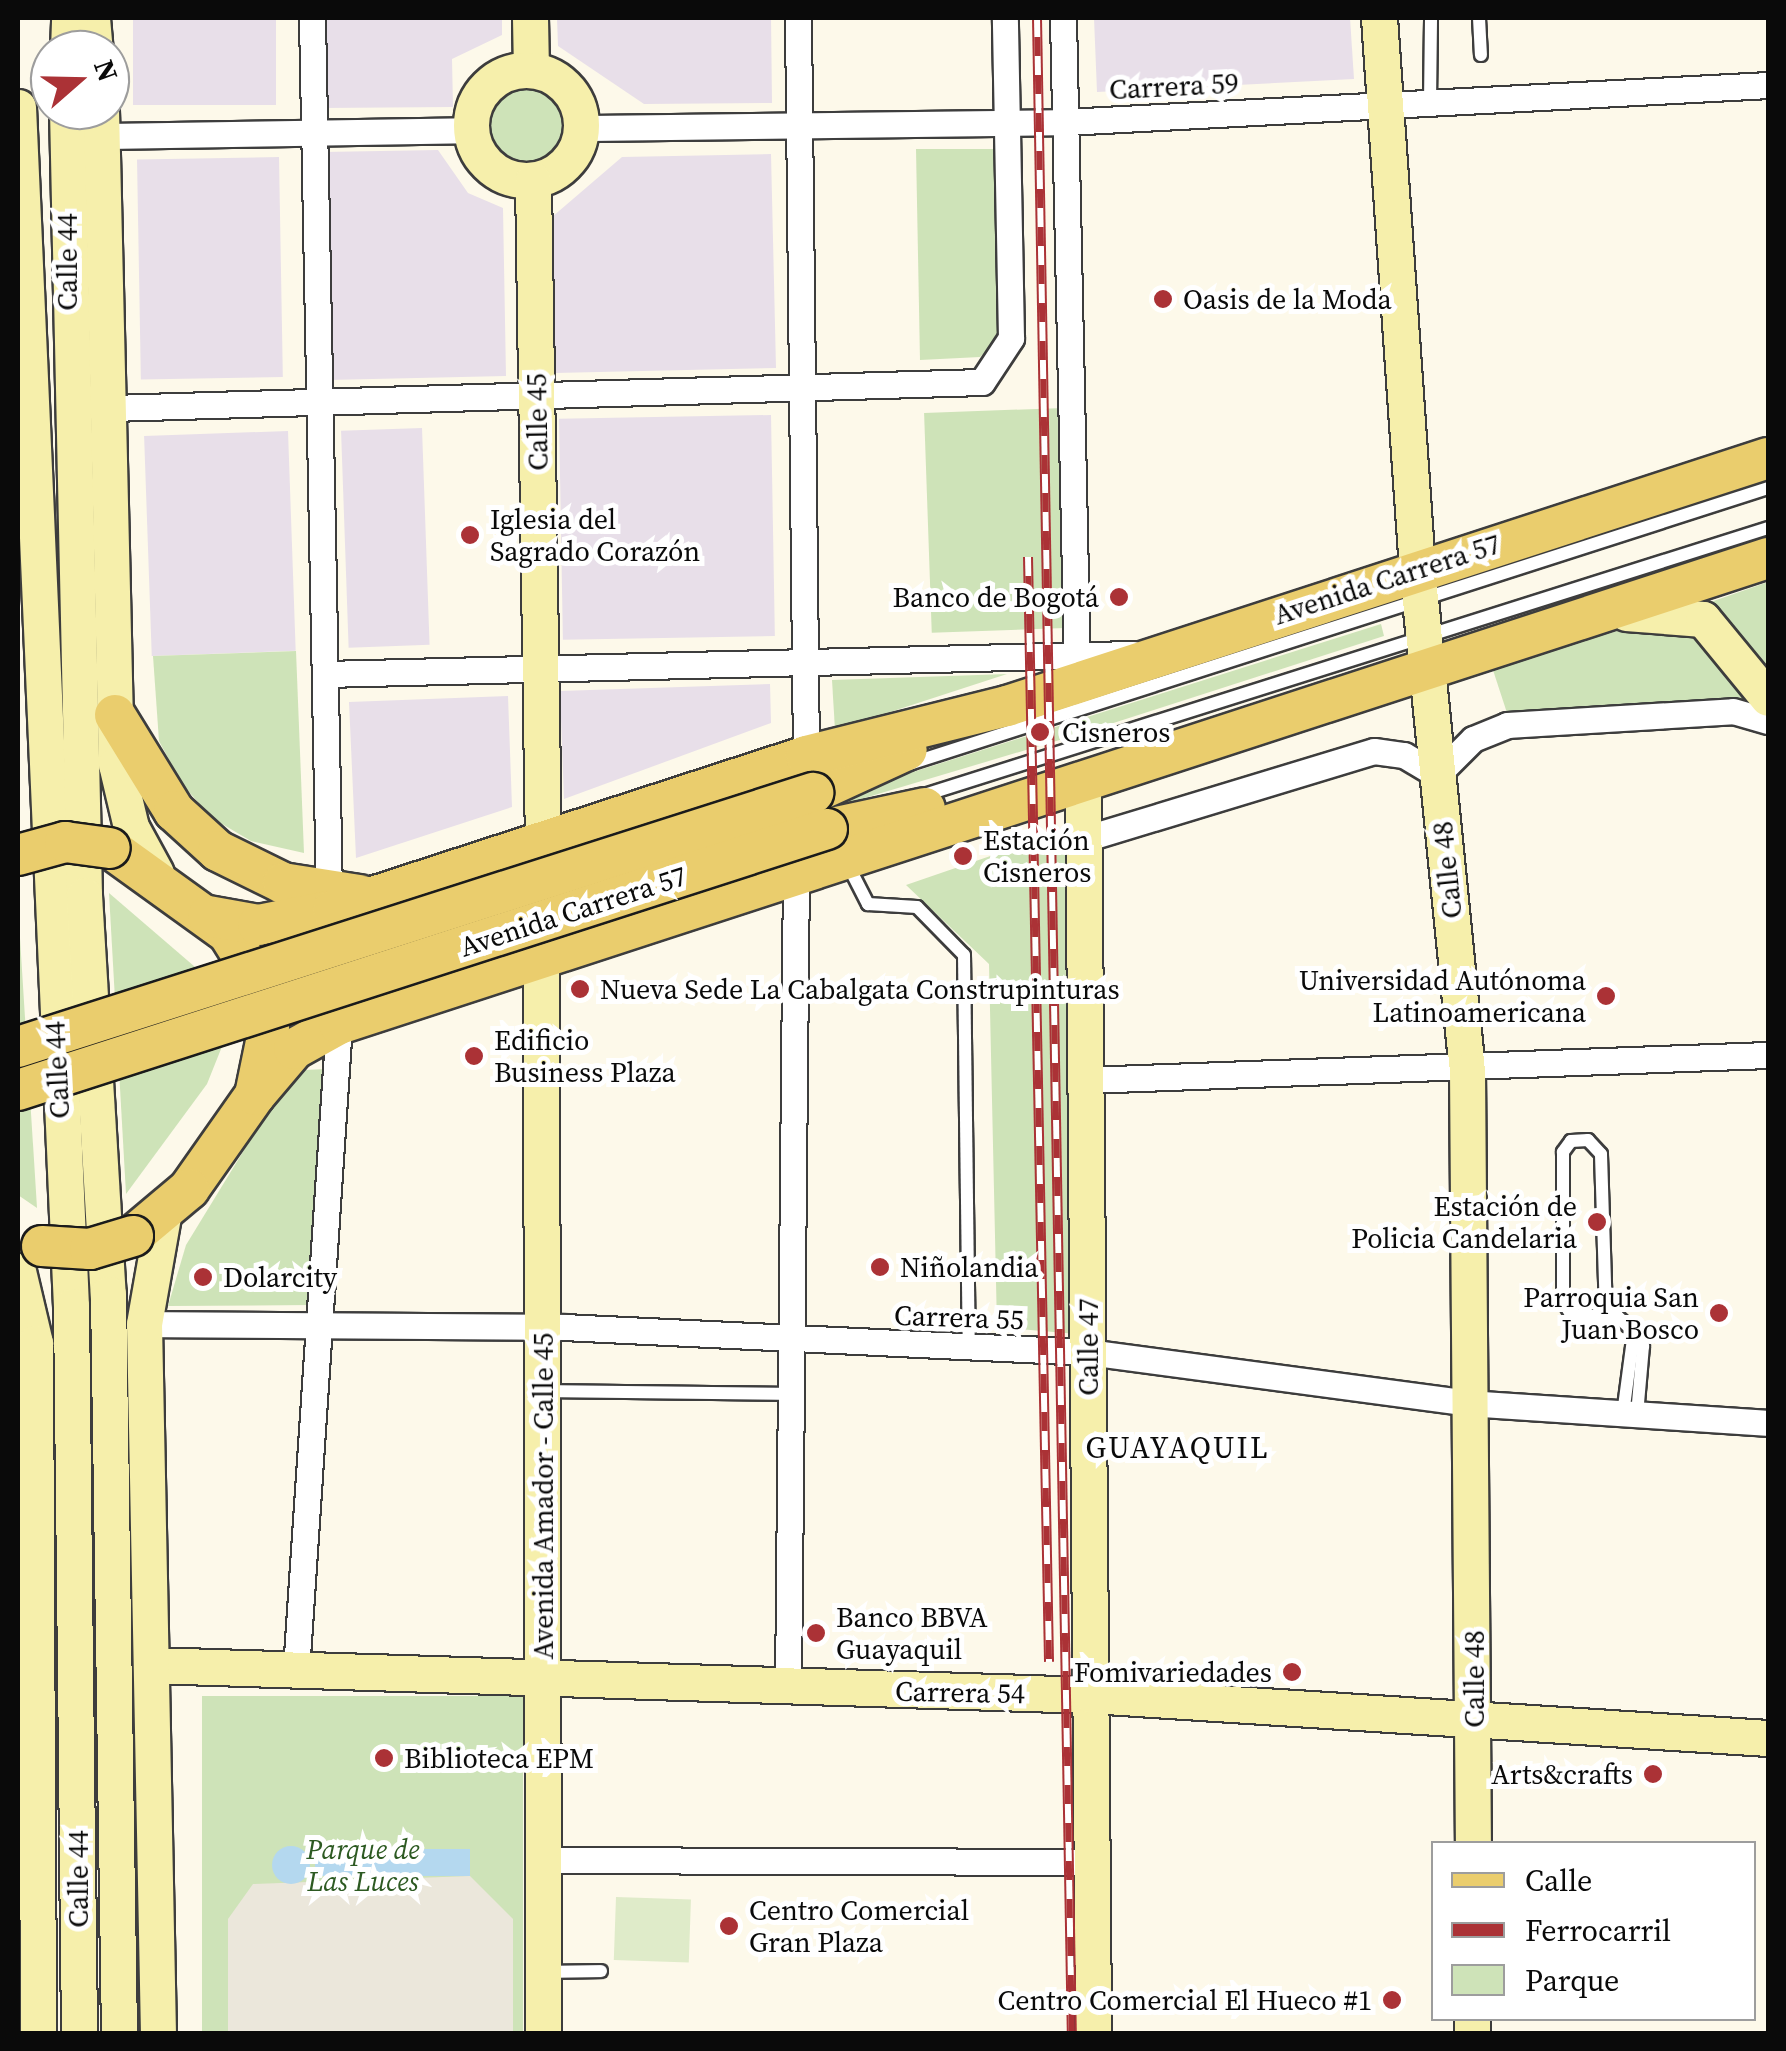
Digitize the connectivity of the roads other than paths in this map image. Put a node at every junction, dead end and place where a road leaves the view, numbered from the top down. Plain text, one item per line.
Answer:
1 (312, 18) edge
2 (530, 18) edge
3 (798, 18) edge
4 (1005, 18) edge
5 (1063, 18) edge
6 (1379, 18) edge
7 (1431, 18) edge
8 (1479, 18) edge
9 (1481, 55) dead end
10 (531, 69) junction
11 (1768, 85) edge
12 (1430, 102) junction
13 (1385, 104) junction
14 (18, 106) edge
15 (1007, 122) junction
16 (1065, 122) junction
17 (130, 124) edge
18 (799, 125) junction
19 (581, 128) junction
20 (68, 130) edge
21 (102, 130) edge
22 (470, 130) junction
23 (314, 132) junction
24 (533, 180) junction
25 (802, 392) junction
26 (536, 399) junction
27 (320, 403) junction
28 (111, 408) junction
29 (1768, 458) edge
30 (1768, 488) edge
31 (1768, 528) edge
32 (1768, 558) edge
33 (1419, 584) junction
34 (1576, 618) junction
35 (1425, 653) junction
36 (805, 662) junction
37 (540, 668) junction
38 (1076, 669) junction
39 (325, 674) junction
40 (1768, 698) edge
41 (115, 715) junction
42 (1768, 721) edge
43 (1136, 763) junction
44 (1438, 774) junction
45 (1083, 780) junction
46 (823, 809) junction
47 (1084, 839) junction
48 (543, 845) junction
49 (18, 855) edge
50 (156, 873) junction
51 (796, 874) junction
52 (329, 892) junction
53 (374, 897) junction
54 (208, 916) junction
55 (541, 958) junction
56 (338, 1024) junction
57 (18, 1047) edge
58 (1768, 1055) edge
59 (1467, 1071) junction
60 (1086, 1080) junction
61 (18, 1090) edge
62 (255, 1095) junction
63 (148, 1226) junction
64 (26, 1251) edge
65 (1606, 1314) junction
66 (144, 1324) junction
67 (324, 1327) junction
68 (542, 1330) junction
69 (792, 1340) junction
70 (970, 1347) junction
71 (1088, 1352) junction
72 (543, 1391) junction
73 (792, 1394) junction
74 (1468, 1403) junction
75 (1630, 1414) junction
76 (1768, 1423) edge
77 (27, 1476) edge
78 (27, 1577) edge
79 (151, 1665) junction
80 (296, 1671) junction
81 (542, 1681) junction
82 (788, 1688) junction
83 (1090, 1695) junction
84 (27, 1703) edge
85 (1474, 1720) junction
86 (1768, 1738) edge
87 (1473, 1841) edge
88 (543, 1860) junction
89 (1092, 1862) junction
90 (602, 1970) dead end
91 (543, 1972) junction
92 (38, 2034) edge
93 (78, 2034) edge
94 (119, 2034) edge
95 (158, 2034) edge
96 (543, 2034) edge
97 (1093, 2034) edge

1 - 23 street
2 - 10 street
3 - 18 street
4 - 15 street
5 - 16 street
6 - 13 street, Calle 48
7 - 12 lane
8 - 9 lane
10 - 19 street
10 - 22 street
11 - 12 street, Carrera 59
12 - 13 street, Carrera 59
13 - 16 street, Carrera 59
13 - 33 street, Calle 48
14 - 93 street, Calle 44
15 - 16 street, Carrera 59
15 - 18 street, Carrera 59
15 - 25 street
16 - 38 street
17 - 23 street
18 - 19 street, Carrera 59
18 - 25 street
19 - 24 street
20 - 94 street, Calle 44
21 - 28 street, Calle 44
22 - 23 street
22 - 24 street
23 - 27 street
24 - 26 street, Calle 45
25 - 26 street
25 - 36 street
26 - 27 street
26 - 37 street, Calle 45
27 - 28 street
27 - 39 street
28 - 41 street, Calle 44
29 - 33 main road, Avenida Carrera 57
30 - 33 lane
31 - 35 lane
32 - 34 main road, Avenida Carrera 57
33 - 35 street, Calle 48
33 - 38 main road, Avenida Carrera 57
33 - 46 lane
34 - 35 main road, Avenida Carrera 57
34 - 40 street
35 - 43 main road, Avenida Carrera 57
35 - 44 street, Calle 48
35 - 46 lane
36 - 37 street
36 - 38 street
36 - 46 street
37 - 39 street
37 - 48 street, Calle 45
38 - 46 main road, Avenida Carrera 57
39 - 52 street
41 - 50 street, Calle 44
41 - 52 main road
42 - 44 street
43 - 45 main road, Avenida Carrera 57
43 - 46 main road, Avenida Carrera 57
44 - 47 street
44 - 59 street, Calle 48
45 - 46 main road, Avenida Carrera 57
45 - 47 street, Calle 47
46 - 48 main road, Avenida Carrera 57
46 - 51 main road, Avenida Carrera 57
46 - 57 main road, Avenida Carrera 57, bridge
46 - 61 main road, Avenida Carrera 57, bridge
46 - 70 lane
47 - 60 street, Calle 47
48 - 53 main road, Avenida Carrera 57
49 - 50 main road, bridge
50 - 54 main road
51 - 55 main road, Avenida Carrera 57
51 - 69 street
52 - 53 main road
53 - 54 main road, Avenida Carrera 57
54 - 62 main road
55 - 56 main road, Avenida Carrera 57
55 - 68 street, Avenida Amador - Calle 45
56 - 62 main road, Avenida Carrera 57
56 - 67 street
58 - 59 street
59 - 60 street
59 - 74 street, Calle 48
60 - 71 street, Calle 47
62 - 63 main road, Avenida Carrera 57
63 - 64 main road, bridge
63 - 66 street
64 - 77 street, Calle 44
65 - 65 lane
65 - 75 lane
66 - 67 street, Carrera 55
66 - 79 street
67 - 68 street, Carrera 55
67 - 80 street
68 - 69 street, Carrera 55
68 - 72 street, Avenida Amador - Calle 45
69 - 70 street, Carrera 55
69 - 73 street
70 - 71 street, Carrera 55
71 - 74 street, Carrera 55
71 - 83 street, Calle 47
72 - 73 lane
72 - 81 street, Avenida Amador - Calle 45
73 - 82 street
74 - 75 street, Carrera 55
74 - 85 street, Calle 48
75 - 76 street, Carrera 55
77 - 78 street, Calle 44
78 - 84 street, Calle 44
79 - 80 street, Carrera 54
79 - 95 street
80 - 81 street, Carrera 54
81 - 82 street, Carrera 54
81 - 88 street, Avenida Amador - Calle 45
82 - 83 street, Carrera 54
83 - 85 street, Carrera 54
83 - 89 street, Calle 47
84 - 92 street, Calle 44
85 - 86 street, Carrera 54
85 - 87 street, Calle 48
88 - 89 street
88 - 91 street, Avenida Amador - Calle 45
89 - 97 street, Calle 47
90 - 91 lane
91 - 96 street, Avenida Amador - Calle 45

